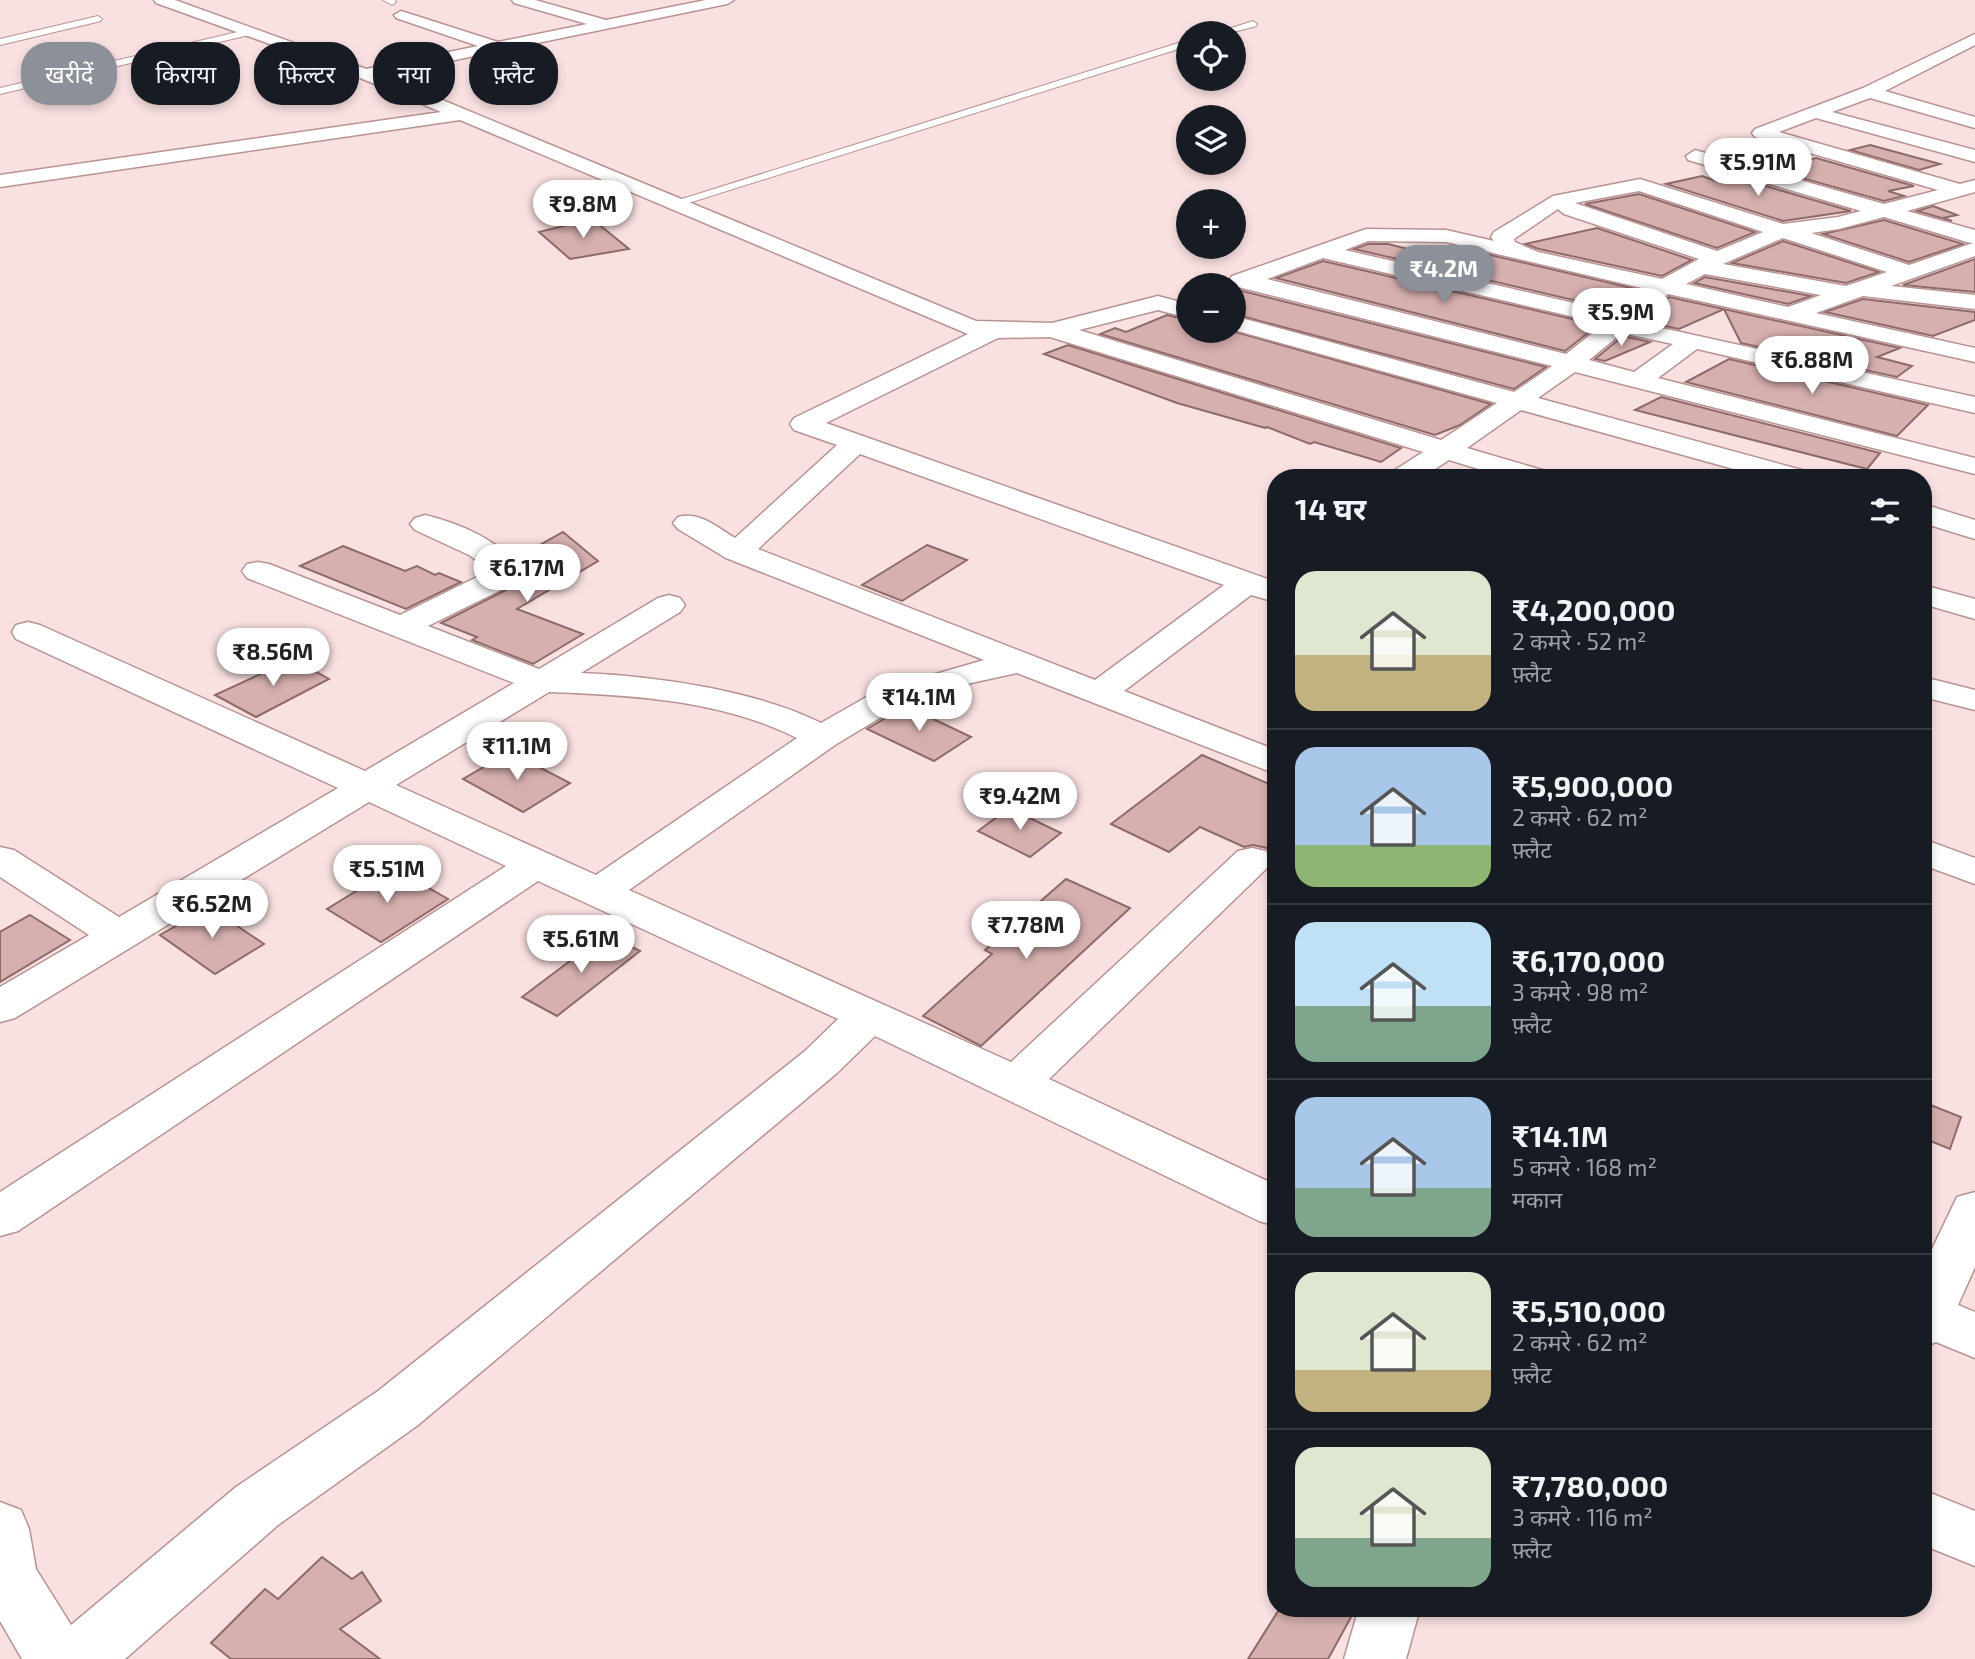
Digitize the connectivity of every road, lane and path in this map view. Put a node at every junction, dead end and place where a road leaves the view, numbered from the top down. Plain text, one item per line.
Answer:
1 (161, 0) edge
2 (519, 0) edge
3 (671, 0) edge
4 (727, 0) edge
5 (393, 5) edge
6 (696, 6) junction
7 (98, 19) dead end
8 (1253, 24) dead end
9 (605, 25) junction
10 (1246, 26) edge
11 (250, 32) junction
12 (1975, 39) edge
13 (0, 42) edge
14 (484, 42) edge
15 (521, 42) edge
16 (1176, 47) edge
17 (469, 53) edge
18 (364, 74) junction
19 (0, 91) edge
20 (1869, 92) junction
21 (1812, 112) junction
22 (462, 114) junction
23 (1975, 123) edge
24 (1695, 156) dead end
25 (1975, 156) edge
26 (0, 181) edge
27 (1969, 190) edge
28 (1560, 200) junction
29 (675, 204) junction
30 (1884, 211) junction
31 (1782, 232) junction
32 (1975, 237) edge
33 (1975, 249) edge
34 (1321, 251) junction
35 (1531, 257) junction
36 (1710, 262) junction
37 (1909, 272) junction
38 (1246, 279) edge
39 (1246, 286) edge
40 (1662, 288) junction
41 (1853, 292) junction
42 (1176, 298) edge
43 (1975, 302) edge
44 (1158, 303) junction
45 (1176, 308) edge
46 (1787, 315) junction
47 (1619, 323) junction
48 (1246, 326) edge
49 (1052, 330) junction
50 (994, 331) junction
51 (1693, 341) junction
52 (1975, 355) edge
53 (1569, 364) junction
54 (1637, 381) junction
55 (1518, 400) junction
56 (1975, 405) edge
57 (856, 443) junction
58 (1445, 450) junction
59 (1975, 467) edge
60 (1416, 469) edge
61 (1509, 469) edge
62 (1767, 469) edge
63 (1932, 516) edge
64 (688, 523) dead end
65 (425, 524) dead end
66 (1975, 530) edge
67 (737, 552) junction
68 (258, 570) dead end
69 (1261, 588) edge
70 (1932, 597) edge
71 (669, 604) dead end
72 (1975, 609) edge
73 (401, 627) junction
74 (28, 632) dead end
75 (1023, 662) junction
76 (540, 681) junction
77 (1932, 689) edge
78 (1099, 694) junction
79 (1975, 700) edge
80 (822, 737) junction
81 (1267, 759) edge
82 (365, 786) junction
83 (1932, 855) edge
84 (0, 859) edge
85 (1252, 860) dead end
86 (536, 864) junction
87 (1975, 872) edge
88 (599, 892) junction
89 (118, 935) junction
90 (0, 1007) edge
91 (870, 1015) junction
92 (1017, 1083) junction
93 (1267, 1203) edge
94 (1975, 1211) edge
95 (0, 1217) edge
96 (1932, 1305) edge
97 (1932, 1322) edge
98 (1975, 1336) edge
99 (1932, 1521) edge
100 (0, 1529) edge
101 (1975, 1539) edge
102 (1387, 1617) edge
103 (57, 1659) edge
104 (82, 1659) edge
105 (1375, 1659) edge

1 - 11 street
2 - 9 street
3 - 6 street
4 - 6 street
5 - 14 street
6 - 9 street
7 - 13 lane
8 - 10 lane
9 - 15 street
11 - 18 street
11 - 19 lane
12 - 20 street
16 - 29 lane
17 - 18 street
18 - 22 street
20 - 21 street
20 - 23 street
21 - 25 street
21 - 27 street
22 - 26 street
22 - 29 street
24 - 30 street
27 - 30 street
28 - 31 street
28 - 35 street
28 - 36 street
29 - 50 street
30 - 31 street
30 - 32 street
31 - 36 street
31 - 37 street
33 - 37 street
34 - 35 street
34 - 38 street
34 - 47 street
35 - 40 street
36 - 40 street
36 - 41 street
37 - 41 street
39 - 53 street
40 - 46 street
40 - 47 street
41 - 43 street
41 - 46 street
42 - 44 street
44 - 45 street
44 - 49 street
46 - 52 street
47 - 51 street
47 - 53 street
48 - 55 street
49 - 50 street
49 - 58 street
50 - 57 street
51 - 54 street
51 - 56 street
53 - 54 street
53 - 55 street
54 - 59 street
55 - 58 street
55 - 62 street
57 - 67 street
57 - 69 street
58 - 60 street
58 - 61 street
63 - 66 street
64 - 67 street
65 - 73 street
67 - 75 street
68 - 73 street
69 - 78 street
70 - 72 street
71 - 76 street
73 - 76 street
74 - 82 street
75 - 78 street
75 - 80 street
76 - 80 street
76 - 82 street
77 - 79 street
78 - 81 street
80 - 88 street
82 - 86 street
82 - 89 street
83 - 87 street
84 - 89 street
85 - 92 street
86 - 88 street
86 - 95 street
88 - 91 street
89 - 90 street
91 - 92 street
91 - 104 street
92 - 93 street
94 - 96 street
97 - 98 street
99 - 101 street
100 - 103 street
102 - 105 street

